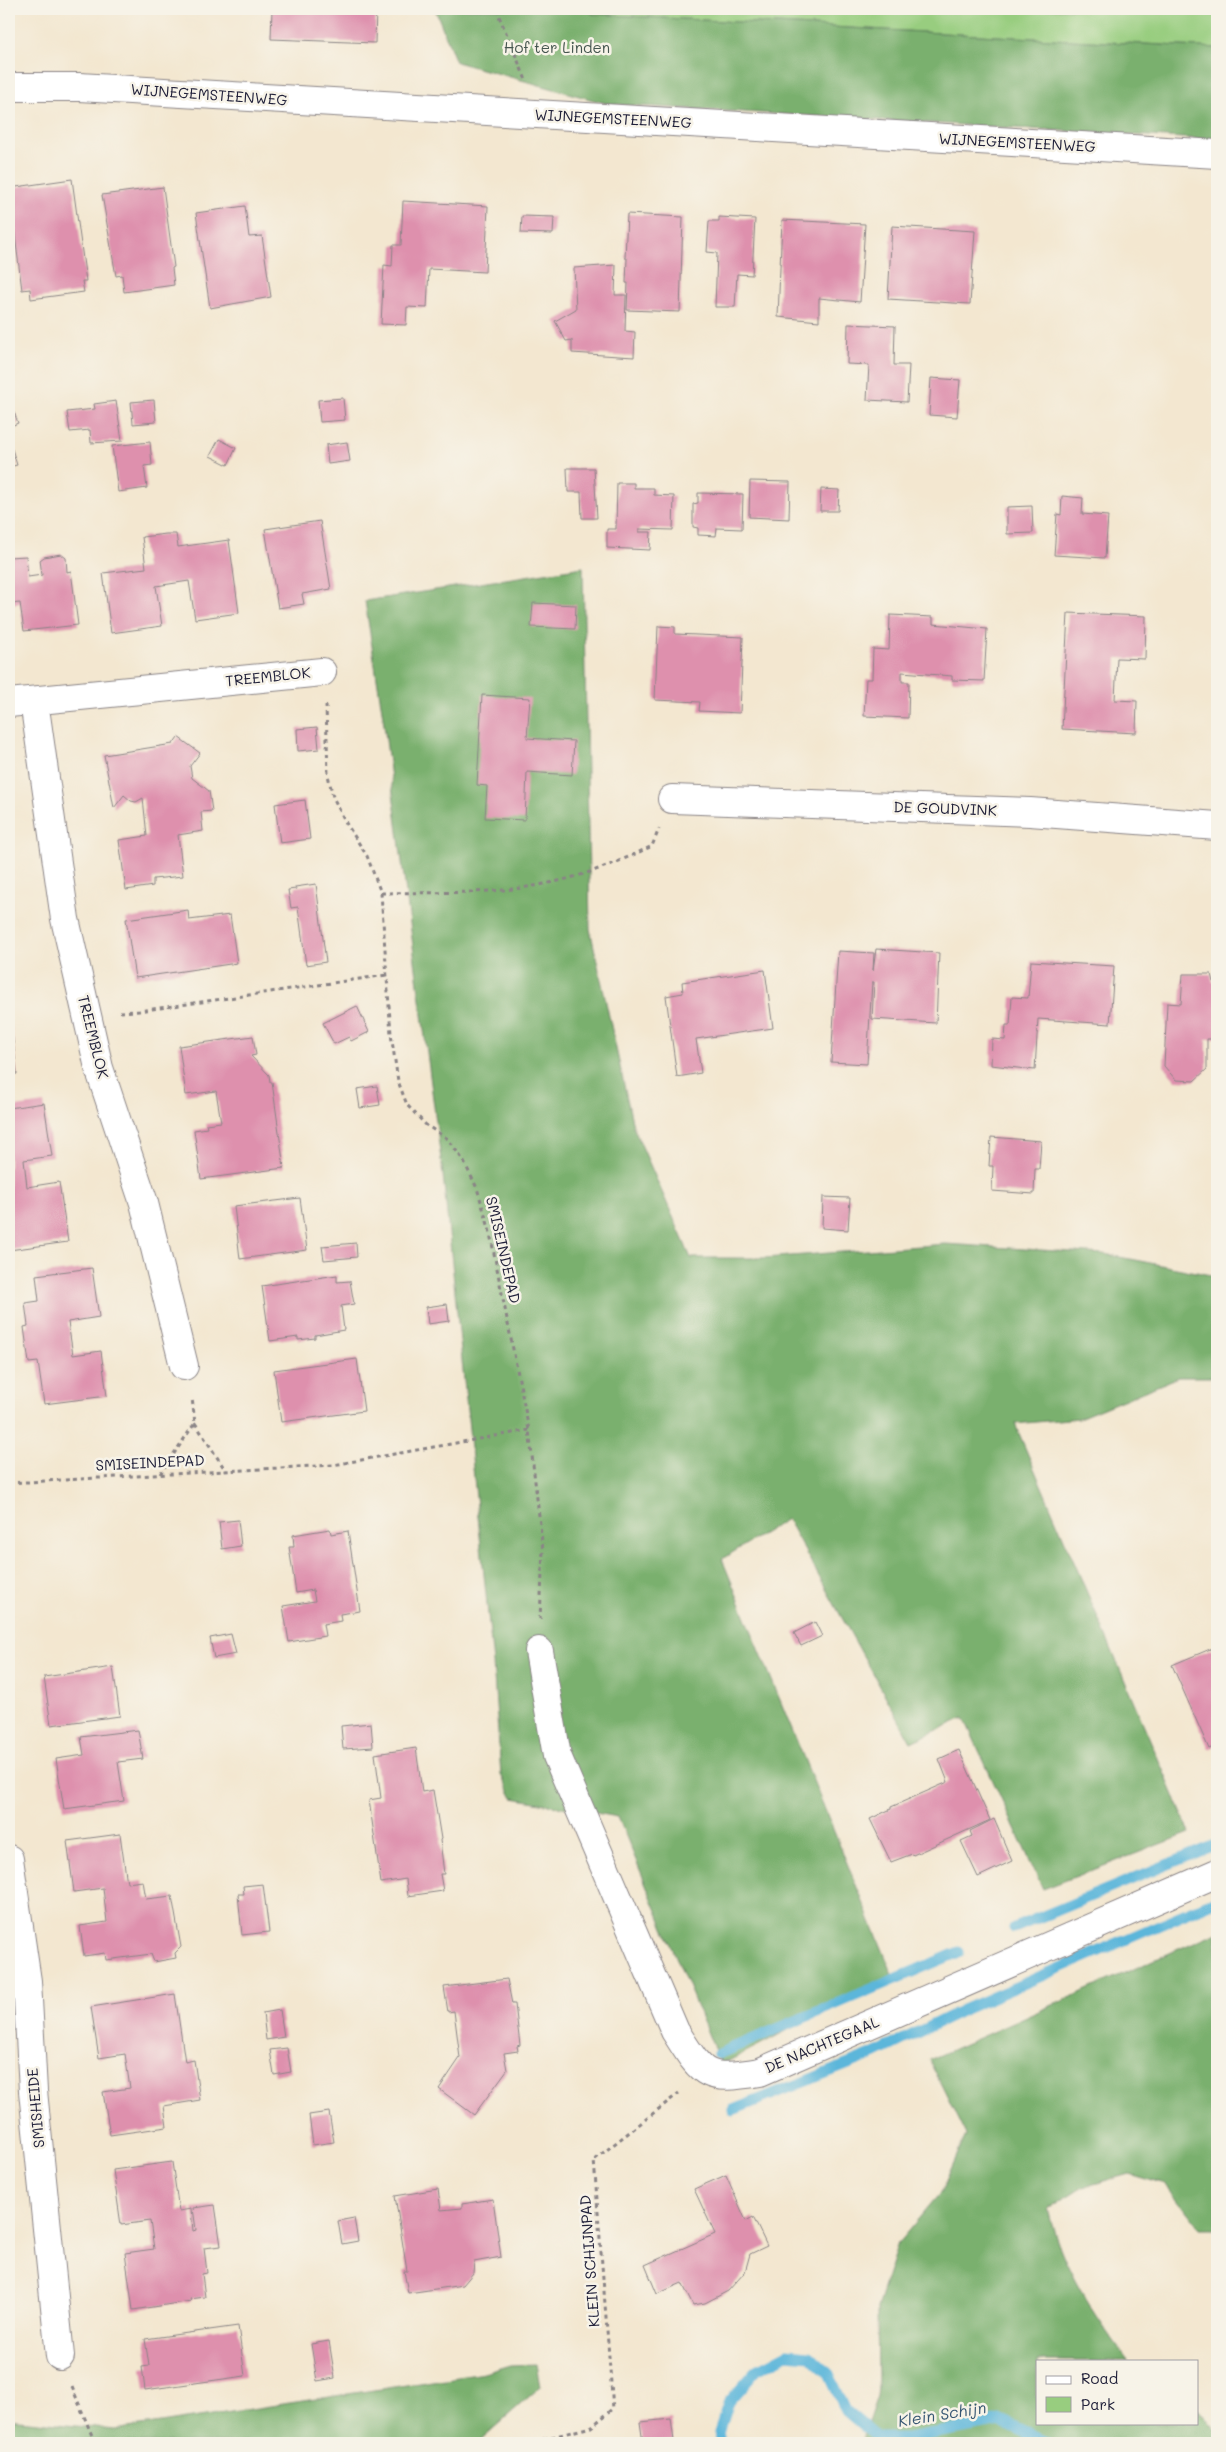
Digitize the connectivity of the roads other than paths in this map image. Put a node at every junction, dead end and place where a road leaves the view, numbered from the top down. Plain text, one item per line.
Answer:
1 (9, 86) edge
2 (1217, 154) edge
3 (322, 672) road end
4 (22, 702) edge
5 (672, 799) road end
6 (1217, 826) edge
7 (184, 1366) road end
8 (539, 1652) road end
9 (9, 1860) edge
10 (1217, 1873) edge
11 (60, 2356) road end

1 - 2 street, WIJNEGEMSTEENWEG
3 - 4 street, TREEMBLOK
4 - 7 street, TREEMBLOK
5 - 6 street, DE GOUDVINK
8 - 10 street, DE NACHTEGAAL
9 - 11 street, SMISHEIDE

